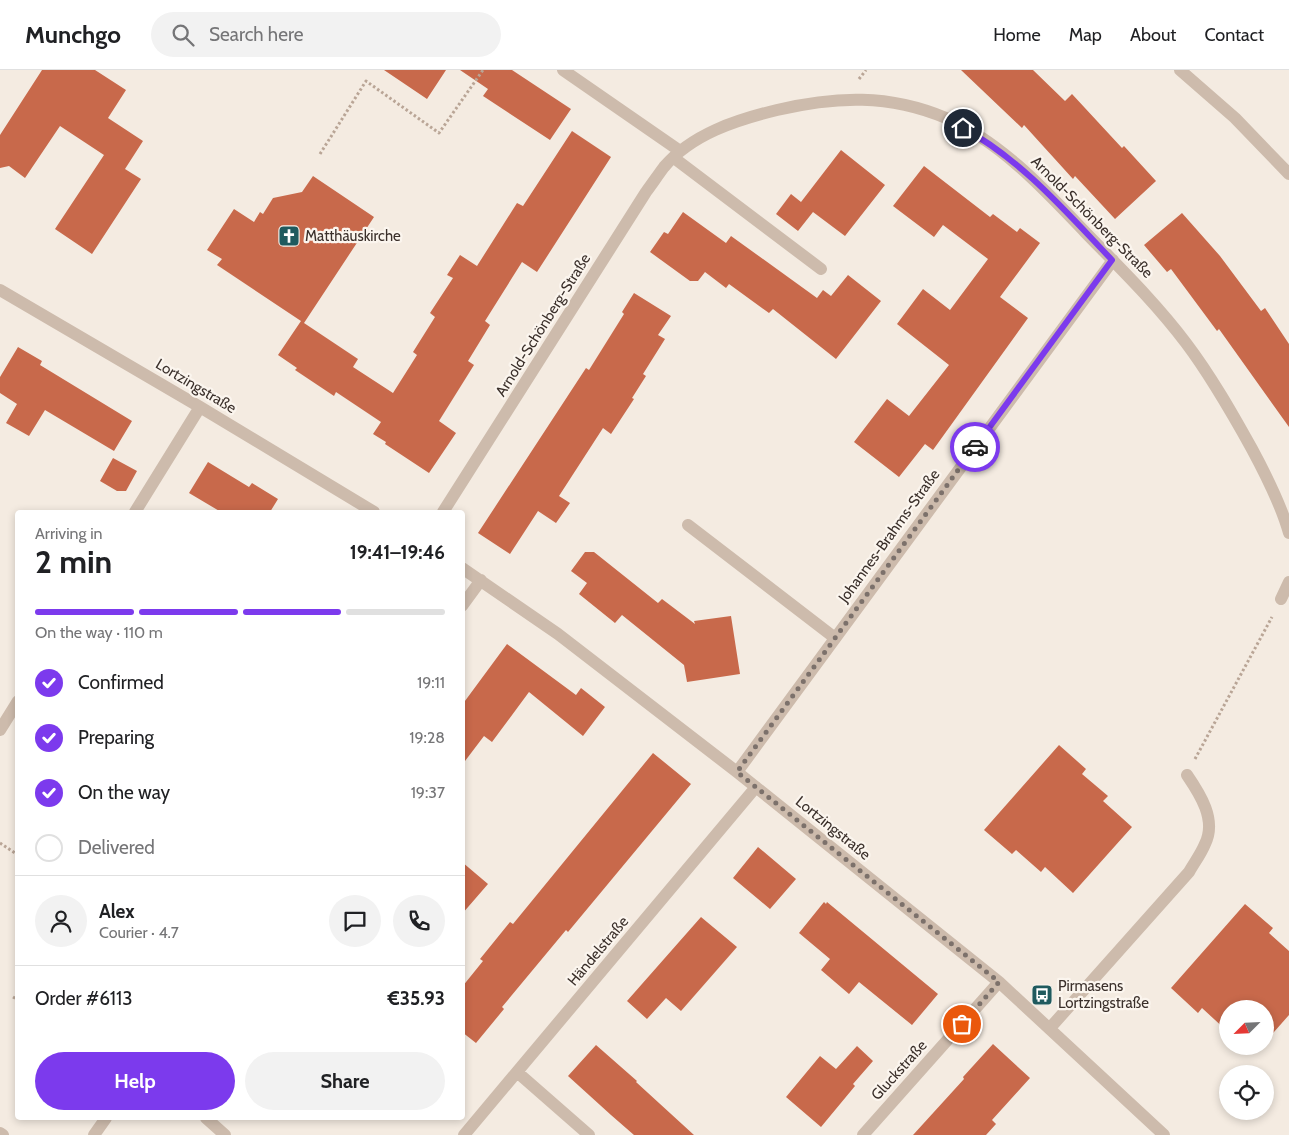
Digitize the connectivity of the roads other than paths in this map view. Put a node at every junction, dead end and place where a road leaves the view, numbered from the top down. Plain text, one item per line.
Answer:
1 (563, 70) edge
2 (1180, 70) edge
3 (677, 154) junction
4 (1289, 174) edge
5 (1112, 260) junction
6 (821, 269) dead end
7 (0, 290) edge
8 (200, 407) junction
9 (136, 510) edge
10 (371, 510) edge
11 (444, 510) edge
12 (688, 526) dead end
13 (1289, 533) edge
14 (465, 570) edge
15 (480, 580) junction
16 (1289, 582) edge
17 (1281, 599) road end
18 (465, 602) edge
19 (834, 638) junction
20 (15, 706) edge
21 (0, 730) edge
22 (737, 772) junction
23 (1187, 775) road end
24 (756, 787) junction
25 (999, 982) junction
26 (1050, 1028) junction
27 (518, 1072) junction
28 (105, 1120) edge
29 (208, 1120) edge
30 (94, 1135) edge
31 (225, 1135) edge
32 (464, 1135) edge
33 (590, 1135) edge
34 (864, 1135) edge
35 (1164, 1135) edge

1 - 3 street
2 - 4 street
3 - 5 street, Arnold-Schönberg-Straße
3 - 6 street
3 - 11 street, Arnold-Schönberg-Straße
5 - 13 street, Arnold-Schönberg-Straße
5 - 19 street, Johannes-Brahms-Straße
7 - 8 street, Lortzingstraße
8 - 9 street
8 - 10 street, Lortzingstraße
12 - 19 street
14 - 15 street, Lortzingstraße
15 - 18 street
15 - 22 street, Lortzingstraße
16 - 17 street
19 - 22 street, Johannes-Brahms-Straße
20 - 21 street
22 - 24 street, Lortzingstraße
23 - 26 street
24 - 25 street, Lortzingstraße
24 - 27 street, Händelstraße
25 - 26 street, Lortzingstraße
25 - 34 street, Gluckstraße
26 - 35 street, Lortzingstraße
27 - 32 street, Händelstraße
27 - 33 street
28 - 30 street
29 - 31 street

